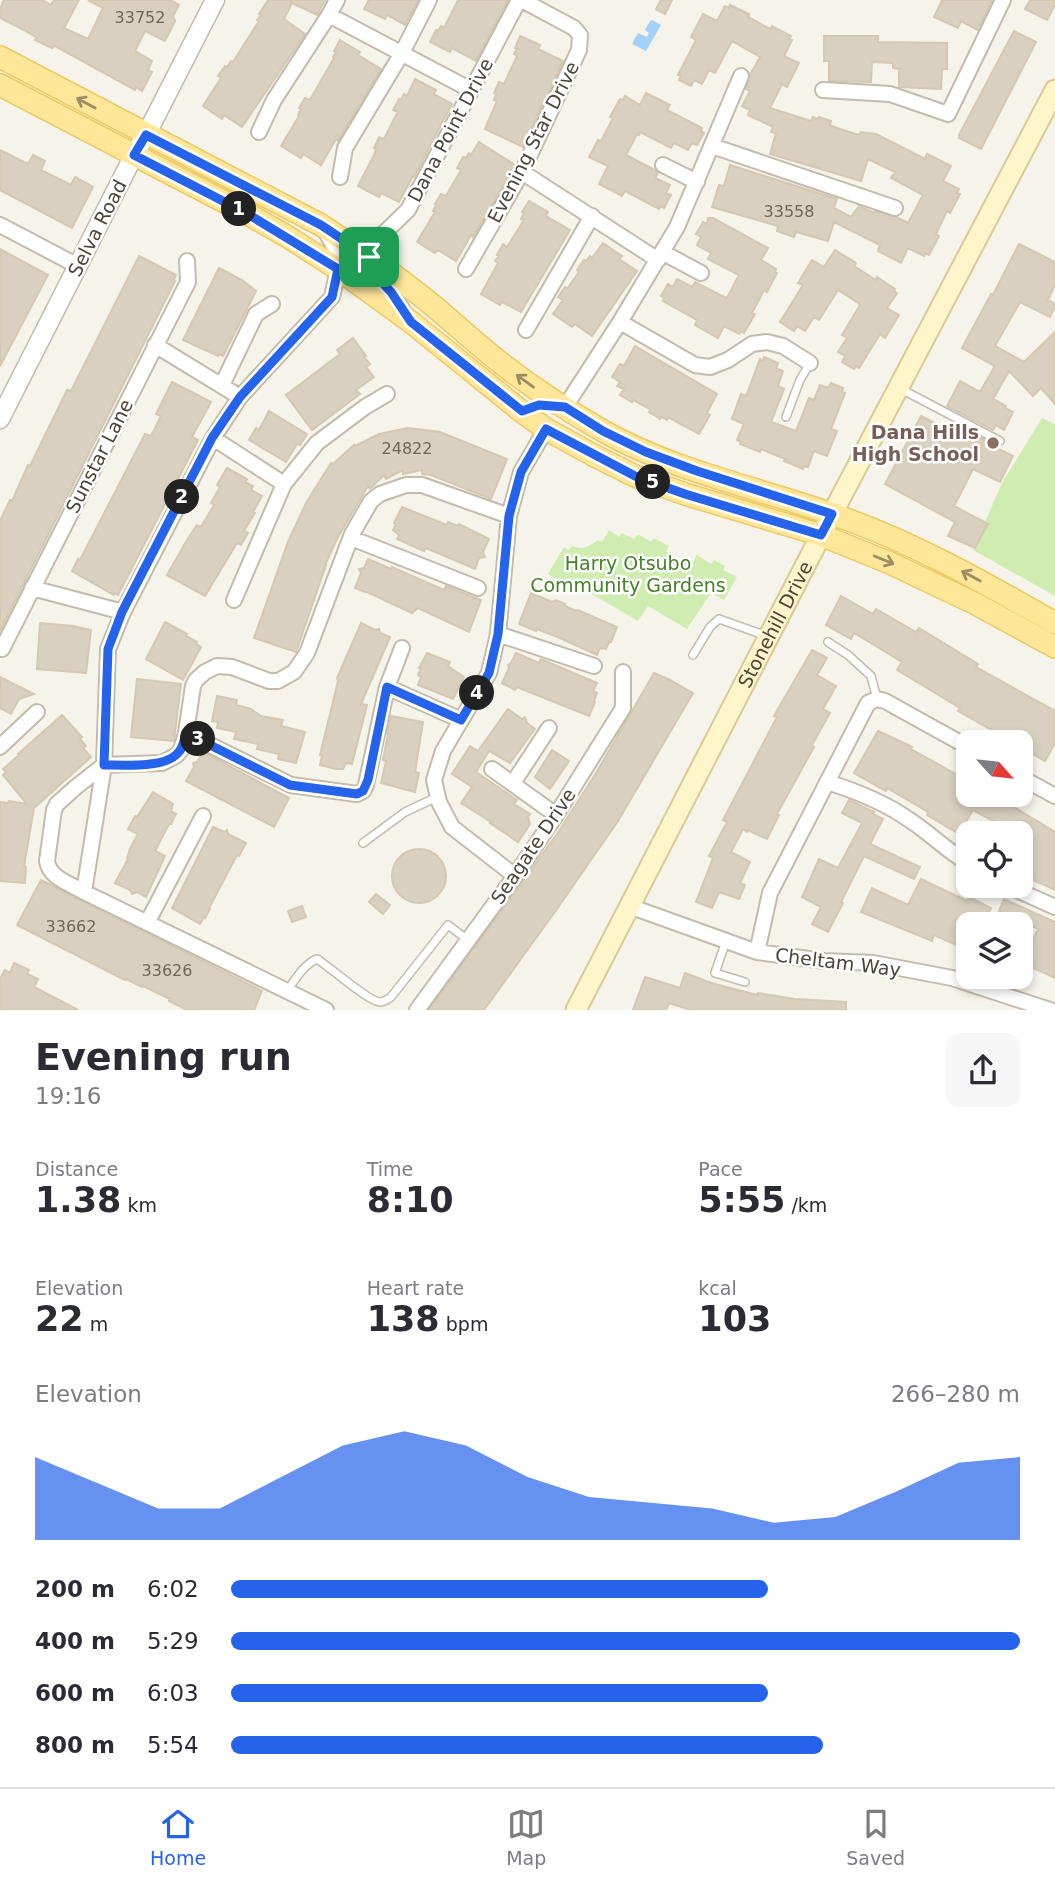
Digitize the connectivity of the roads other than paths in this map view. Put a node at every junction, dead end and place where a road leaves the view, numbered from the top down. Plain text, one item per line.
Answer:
1 (215, 0) edge
2 (337, 0) edge
3 (429, 0) edge
4 (520, 0) edge
5 (1003, 0) edge
6 (329, 15) junction
7 (401, 53) junction
8 (0, 57) edge
9 (741, 76) dead end
10 (0, 85) edge
11 (471, 90) junction
12 (823, 90) dead end
13 (1055, 90) edge
14 (259, 132) dead end
15 (146, 135) junction
16 (712, 146) junction
17 (134, 155) junction
18 (663, 165) dead end
19 (522, 172) junction
20 (340, 177) dead end
21 (697, 182) junction
22 (895, 208) dead end
23 (592, 216) junction
24 (0, 225) edge
25 (321, 225) junction
26 (660, 256) junction
27 (369, 257) junction
28 (187, 261) dead end
29 (78, 267) junction
30 (338, 269) junction
31 (466, 269) dead end
32 (701, 274) dead end
33 (272, 304) dead end
34 (411, 322) junction
35 (620, 322) junction
36 (526, 330) dead end
37 (155, 345) junction
38 (810, 363) joint
39 (222, 385) junction
40 (898, 388) junction
41 (387, 394) dead end
42 (5, 396) edge
43 (240, 397) junction
44 (565, 407) junction
45 (522, 411) junction
46 (786, 417) dead end
47 (0, 419) edge
48 (546, 429) junction
49 (603, 431) junction
50 (212, 438) junction
51 (1000, 441) dead end
52 (284, 484) junction
53 (832, 514) junction
54 (509, 516) junction
55 (821, 535) junction
56 (351, 538) junction
57 (32, 588) junction
58 (478, 589) dead end
59 (234, 600) dead end
60 (122, 612) junction
61 (1055, 623) edge
62 (498, 634) junction
63 (768, 637) junction
64 (828, 642) dead end
65 (1055, 647) edge
66 (402, 648) dead end
67 (2, 649) dead end
68 (693, 654) dead end
69 (594, 666) dead end
70 (623, 672) dead end
71 (387, 687) junction
72 (872, 701) junction
73 (37, 712) dead end
74 (461, 720) junction
75 (549, 728) dead end
76 (186, 733) junction
77 (956, 740) edge
78 (0, 747) edge
79 (104, 765) junction
80 (492, 769) dead end
81 (827, 782) junction
82 (513, 783) junction
83 (1033, 784) edge
84 (1055, 796) edge
85 (438, 797) junction
86 (556, 815) junction
87 (203, 816) dead end
88 (363, 843) dead end
89 (956, 856) edge
90 (515, 876) junction
91 (84, 892) junction
92 (1033, 897) edge
93 (629, 906) junction
94 (1055, 907) edge
95 (148, 923) junction
96 (468, 940) junction
97 (726, 941) junction
98 (757, 952) junction
99 (745, 982) dead end
100 (287, 991) junction
101 (326, 1010) edge
102 (416, 1010) edge
103 (576, 1010) edge
104 (1050, 1010) edge

1 - 15 street, Selva Road
2 - 6 street
3 - 7 street
4 - 11 street, Dana Point Drive
4 - 19 street, Evening Star Drive
5 - 12 street
6 - 7 street
6 - 14 street
7 - 11 street
7 - 20 street
15 -> 8 main road
9 - 16 street
10 - 17 main road
11 - 27 street, Dana Point Drive
13 - 40 main road, Stonehill Drive
15 - 17 street, Selva Road
15 - 25 main road
16 - 21 street
16 - 22 street
17 - 29 street, Selva Road
17 - 30 main road
18 - 21 street
19 - 23 street
19 - 31 street, Evening Star Drive
21 - 26 street
23 - 26 street
23 - 36 street
24 - 29 street
25 - 27 main road
25 - 30 street
26 - 32 street
26 - 35 street
27 - 34 street
44 -> 27 main road
28 - 37 street, Sunstar Lane
29 - 42 street, Selva Road
30 - 34 main road
30 - 43 street
33 - 39 street
34 - 45 main road
35 - 38 street
35 - 44 street
37 - 39 street
37 - 57 street, Sunstar Lane
38 - 46 lane
39 - 43 street
40 - 51 lane
40 - 53 main road, Stonehill Drive
41 - 52 street
42 - 47 street, Selva Road
43 - 50 street
44 - 45 main road
44 - 49 main road
45 - 48 main road
48 - 49 main road
48 - 54 street
48 - 55 main road
49 - 53 main road
50 - 52 street
50 - 60 street
52 - 59 street
53 - 55 main road, Stonehill Drive
61 -> 53 main road
54 - 56 street
54 - 62 street
55 - 63 main road, Stonehill Drive
55 -> 65 main road
56 - 58 street
56 - 76 street
57 - 60 street
57 - 67 street, Sunstar Lane
60 - 79 street
62 - 69 street
62 - 74 street
63 - 68 lane
63 - 93 main road, Stonehill Drive
64 - 72 lane
66 - 71 street
70 - 86 street, Seagate Drive
71 - 74 street
71 - 76 street
72 - 77 street
72 - 81 street
73 - 78 street
74 - 85 street
75 - 82 street
76 - 79 street
79 - 91 street
79 - 91 street
80 - 82 street
81 - 89 street
81 - 98 street
82 - 86 street
83 - 84 street
85 - 88 lane
85 - 90 street
86 - 90 street, Seagate Drive
87 - 95 street
90 - 96 street, Seagate Drive
91 - 95 street
92 - 94 street
93 - 97 street, Cheltam Way
93 - 103 main road, Stonehill Drive
95 - 100 street
96 - 100 lane
96 - 102 street, Seagate Drive
97 - 98 street, Cheltam Way
97 - 99 lane
98 - 104 street, Cheltam Way
100 - 101 street

